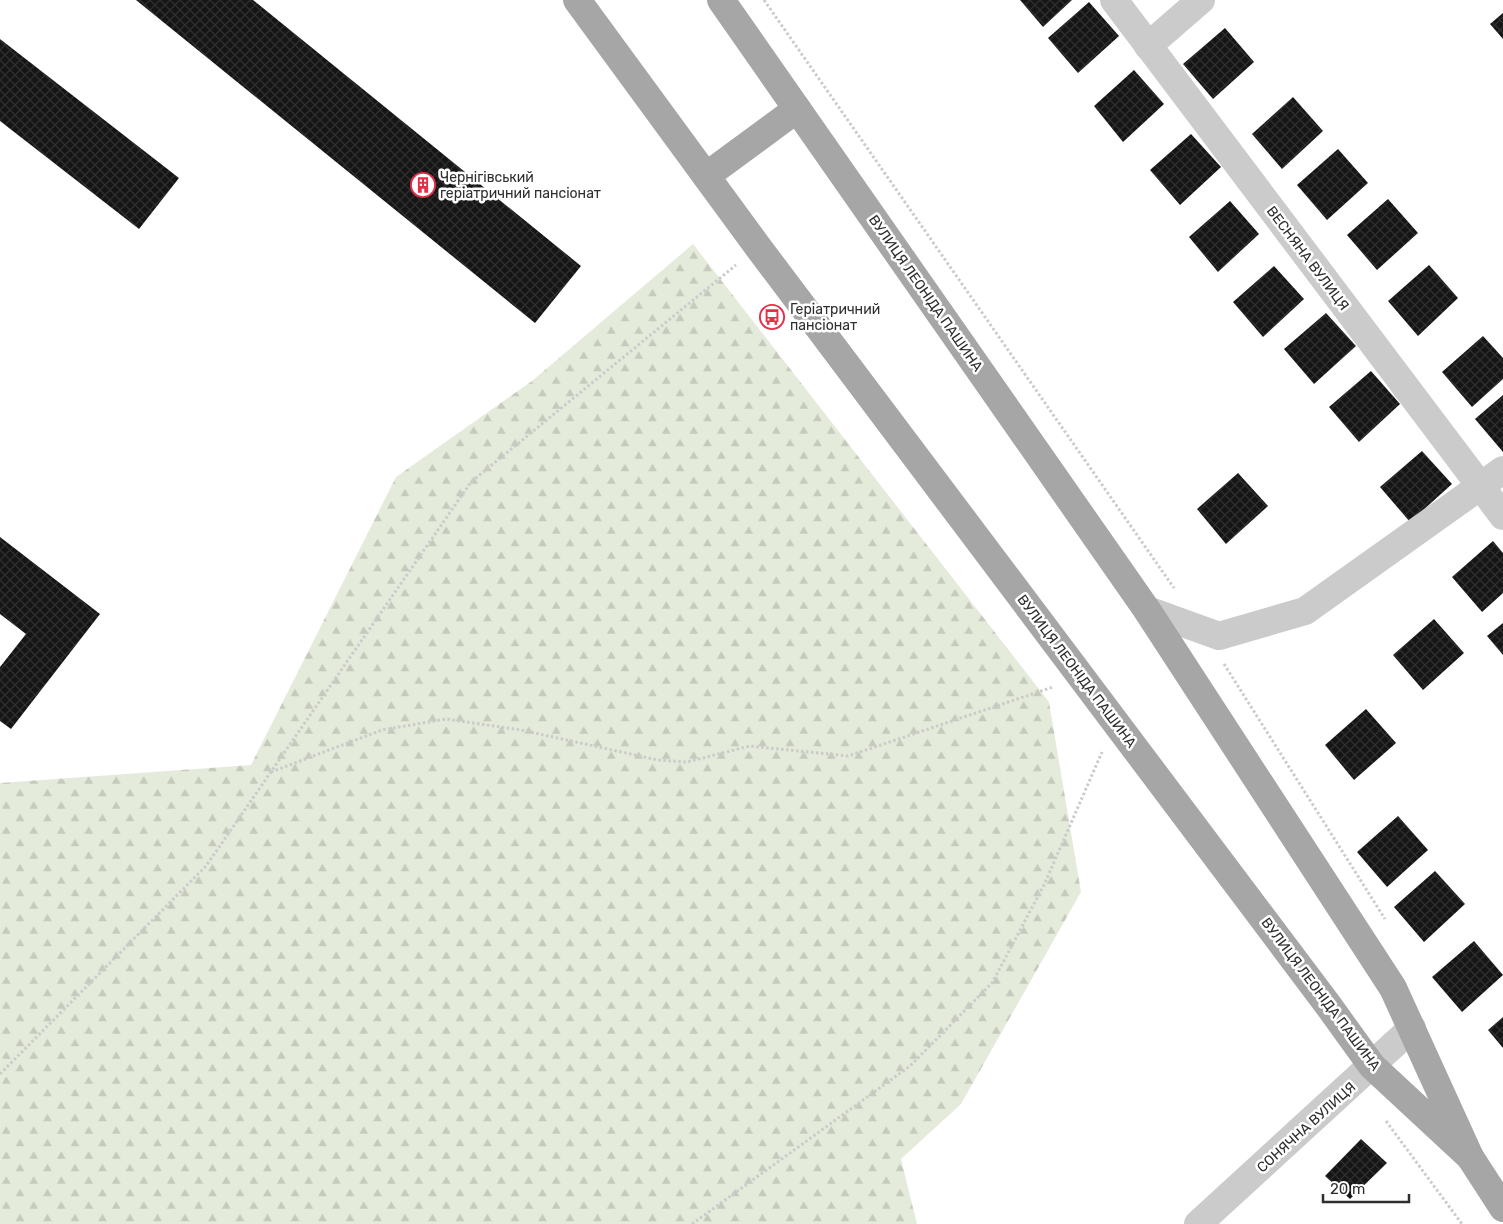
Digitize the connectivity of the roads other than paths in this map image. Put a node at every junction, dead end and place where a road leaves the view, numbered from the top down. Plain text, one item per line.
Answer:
1 (577, 0) edge
2 (721, 0) edge
3 (1114, 0) edge
4 (1201, 0) edge
5 (1148, 46) junction
6 (797, 108) junction
7 (706, 176) junction
8 (1503, 470) edge
9 (1480, 486) junction
10 (1503, 516) edge
11 (1147, 610) junction
12 (1412, 1028) junction
13 (1372, 1066) junction
14 (1470, 1157) junction
15 (1503, 1208) edge
16 (1198, 1224) edge

1 - 7 main road, ВУЛИЦЯ ЛЕОНІДА ПАШИНА
2 - 6 main road, ВУЛИЦЯ ЛЕОНІДА ПАШИНА
3 - 5 street, ВЕСНЯНА ВУЛИЦЯ
4 - 5 street
5 - 9 street, ВЕСНЯНА ВУЛИЦЯ
6 - 7 main road
6 - 11 main road, ВУЛИЦЯ ЛЕОНІДА ПАШИНА
7 - 13 main road, ВУЛИЦЯ ЛЕОНІДА ПАШИНА
8 - 9 street
9 - 10 street, ВЕСНЯНА ВУЛИЦЯ
9 - 11 street
11 - 12 main road, ВУЛИЦЯ ЛЕОНІДА ПАШИНА
12 - 13 street, СОНЯЧНА ВУЛИЦЯ
12 - 14 main road, ВУЛИЦЯ ЛЕОНІДА ПАШИНА
13 - 14 main road, ВУЛИЦЯ ЛЕОНІДА ПАШИНА
13 - 16 street, СОНЯЧНА ВУЛИЦЯ
14 - 15 main road

